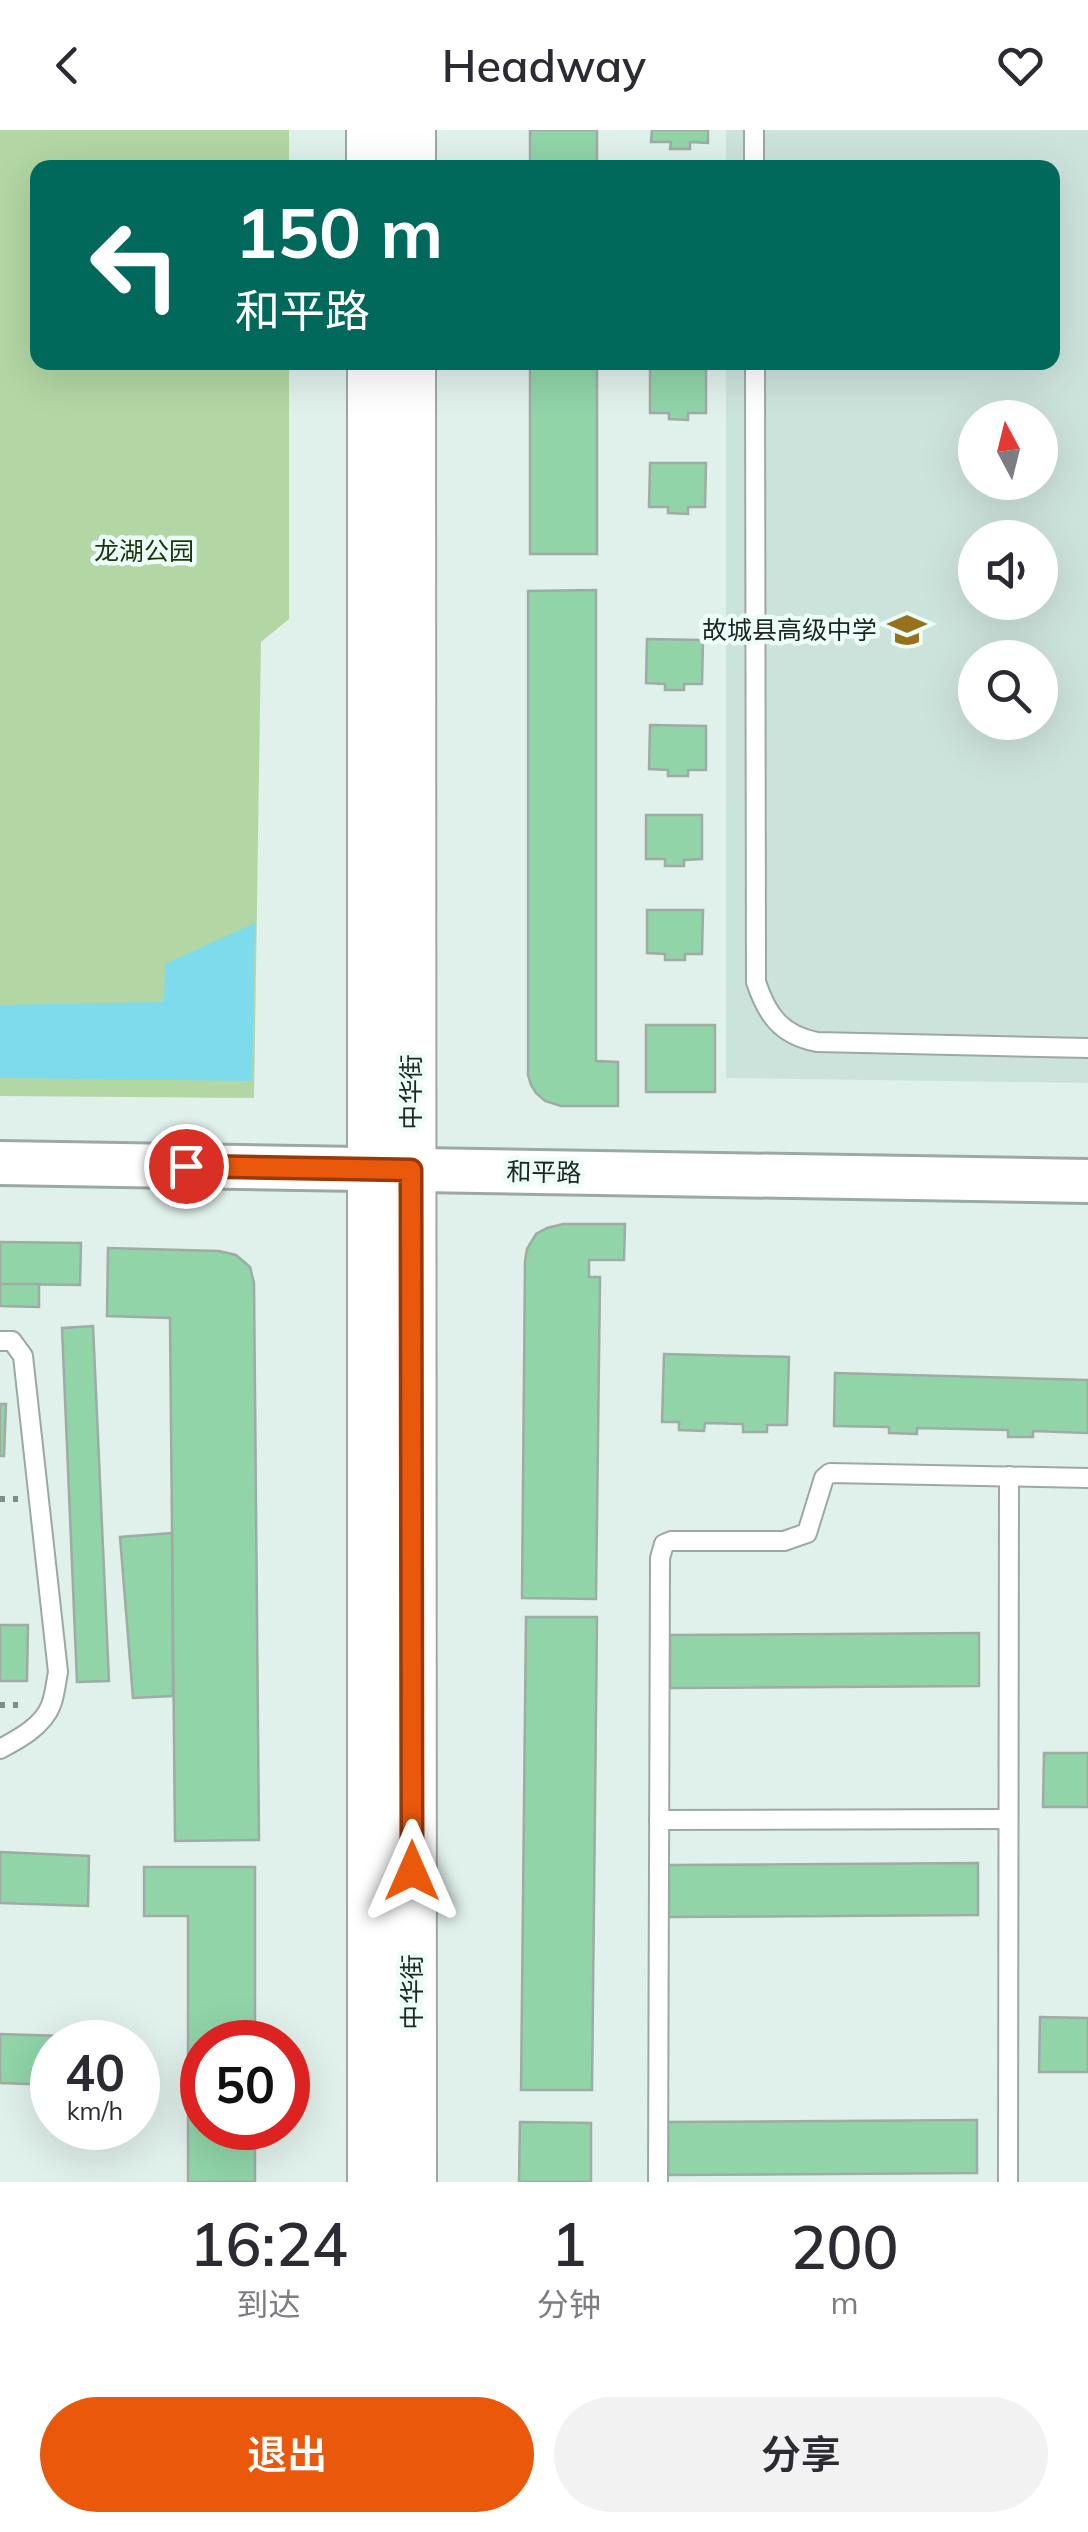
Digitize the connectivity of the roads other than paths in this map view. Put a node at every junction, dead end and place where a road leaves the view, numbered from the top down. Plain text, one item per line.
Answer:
1 (372, 130) edge
2 (411, 130) edge
3 (754, 130) edge
4 (372, 160) edge
5 (411, 160) edge
6 (754, 160) edge
7 (372, 370) edge
8 (411, 370) edge
9 (755, 370) edge
10 (1088, 1048) edge
11 (0, 1163) edge
12 (392, 1170) junction
13 (1088, 1180) edge
14 (0, 1341) edge
15 (1009, 1476) junction
16 (1088, 1478) edge
17 (0, 1749) edge
18 (1008, 1819) junction
19 (659, 1820) junction
20 (372, 2182) edge
21 (412, 2182) edge
22 (658, 2182) edge
23 (1008, 2182) edge

1 - 4 main road
2 - 5 main road
3 - 6 lane
7 - 12 main road, 中华街
8 - 12 main road, 中华街
9 - 10 lane
11 - 12 street, 和平路
12 - 13 street, 和平路
12 - 20 main road, 中华街
12 - 21 main road, 中华街
14 - 17 lane
15 - 16 lane
15 - 18 lane
15 - 19 lane
18 - 19 lane
18 - 23 lane
19 - 22 lane

